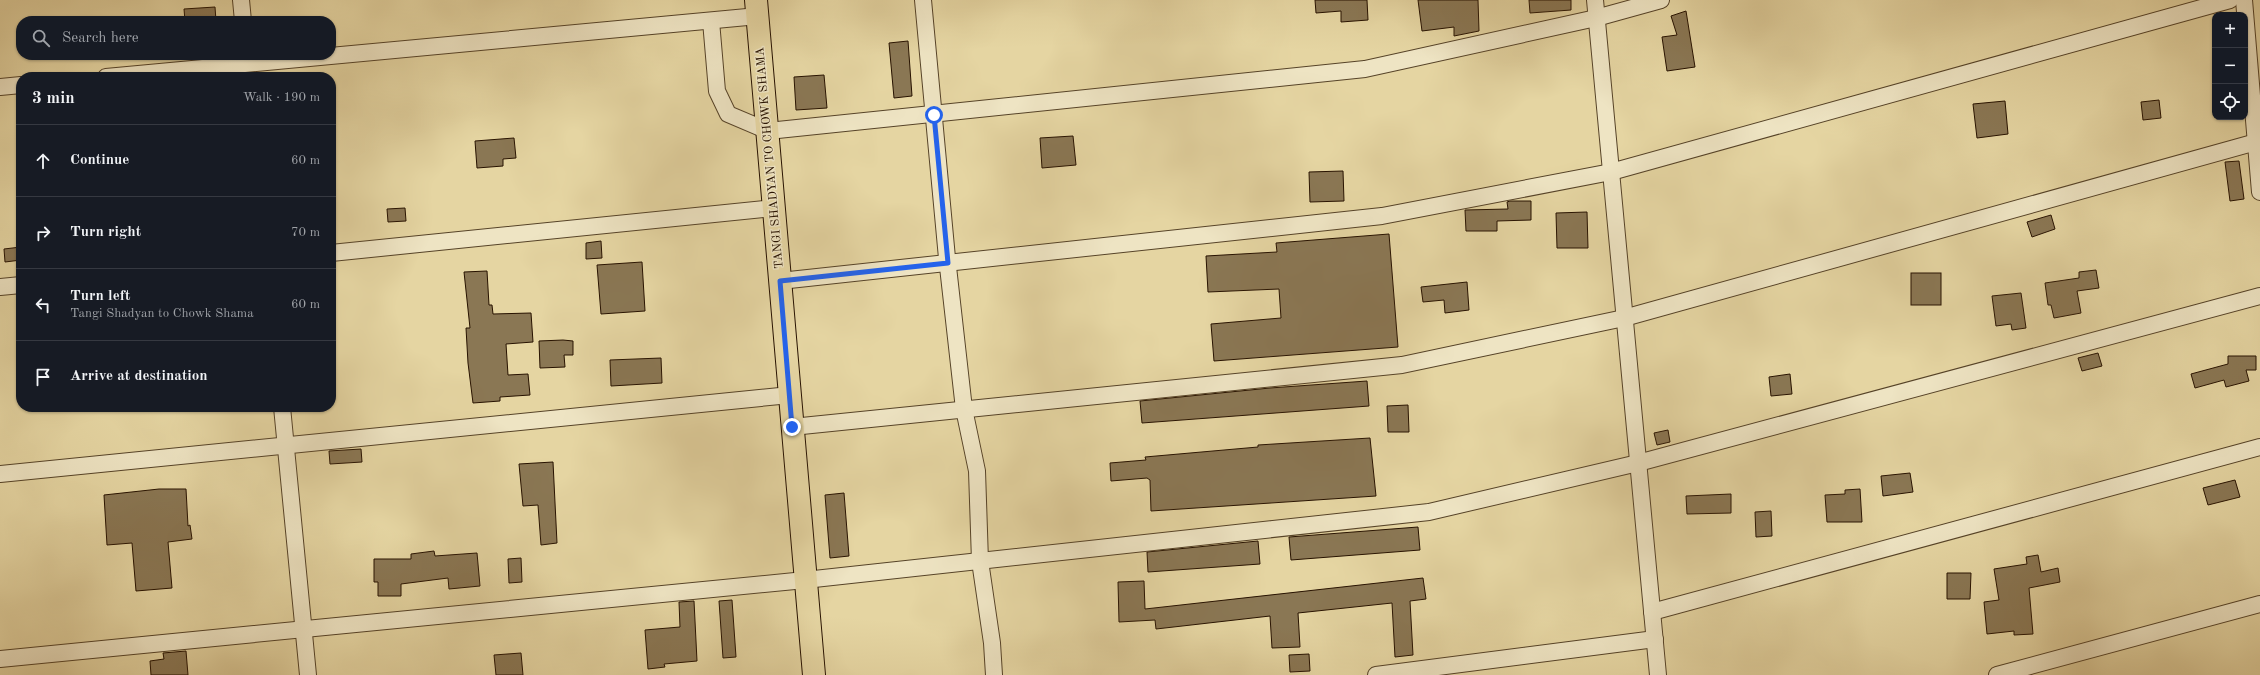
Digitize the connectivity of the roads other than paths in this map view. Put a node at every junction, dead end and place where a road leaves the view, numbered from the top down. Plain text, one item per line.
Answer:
1 (241, 0) edge
2 (923, 0) edge
3 (1595, 0) edge
4 (1662, 0) edge
5 (2230, 0) edge
6 (2244, 0) edge
7 (757, 8) edge
8 (243, 16) edge
9 (1596, 18) junction
10 (711, 21) junction
11 (336, 57) edge
12 (301, 60) edge
13 (248, 65) edge
14 (165, 72) edge
15 (16, 85) edge
16 (0, 87) edge
17 (934, 114) junction
18 (768, 131) junction
19 (2258, 142) edge
20 (1611, 172) junction
21 (2260, 192) edge
22 (774, 208) junction
23 (336, 252) edge
24 (948, 263) junction
25 (780, 281) junction
26 (16, 285) edge
27 (0, 287) edge
28 (2260, 296) edge
29 (1624, 318) junction
30 (790, 395) junction
31 (964, 410) junction
32 (282, 412) edge
33 (792, 427) junction
34 (285, 446) junction
35 (2260, 447) edge
36 (1638, 463) junction
37 (0, 474) edge
38 (980, 561) junction
39 (805, 580) junction
40 (2260, 604) edge
41 (1652, 612) junction
42 (303, 629) junction
43 (1655, 639) junction
44 (0, 660) edge
45 (308, 675) edge
46 (814, 675) edge
47 (994, 675) edge
48 (1376, 675) edge
49 (1658, 675) edge
50 (1997, 675) edge

1 - 8 street
2 - 17 street
3 - 9 street
4 - 9 street
5 - 20 street
6 - 19 street
7 - 10 street
7 - 18 main road, TANGI SHADYAN TO CHOWK SHAMA
9 - 17 street
9 - 20 street
10 - 11 street
10 - 18 street
12 - 13 street
13 - 14 street
15 - 16 street
17 - 18 street
17 - 24 street
18 - 22 main road, TANGI SHADYAN TO CHOWK SHAMA
19 - 21 street
19 - 29 street
20 - 24 street
20 - 29 street
22 - 23 street
22 - 25 main road, TANGI SHADYAN TO CHOWK SHAMA
24 - 25 street
24 - 31 street
25 - 30 main road, TANGI SHADYAN TO CHOWK SHAMA
26 - 27 street
28 - 36 street
29 - 31 street
29 - 36 street
30 - 33 main road, TANGI SHADYAN TO CHOWK SHAMA
30 - 34 street
31 - 33 street
31 - 38 street
32 - 34 street
33 - 39 main road, TANGI SHADYAN TO CHOWK SHAMA
34 - 37 street
34 - 42 street
35 - 41 street
36 - 38 street
36 - 41 street
38 - 39 street
38 - 47 street
39 - 42 street
39 - 46 main road, TANGI SHADYAN TO CHOWK SHAMA
40 - 50 street
41 - 43 street
42 - 44 street
42 - 45 street
43 - 48 street
43 - 49 street

